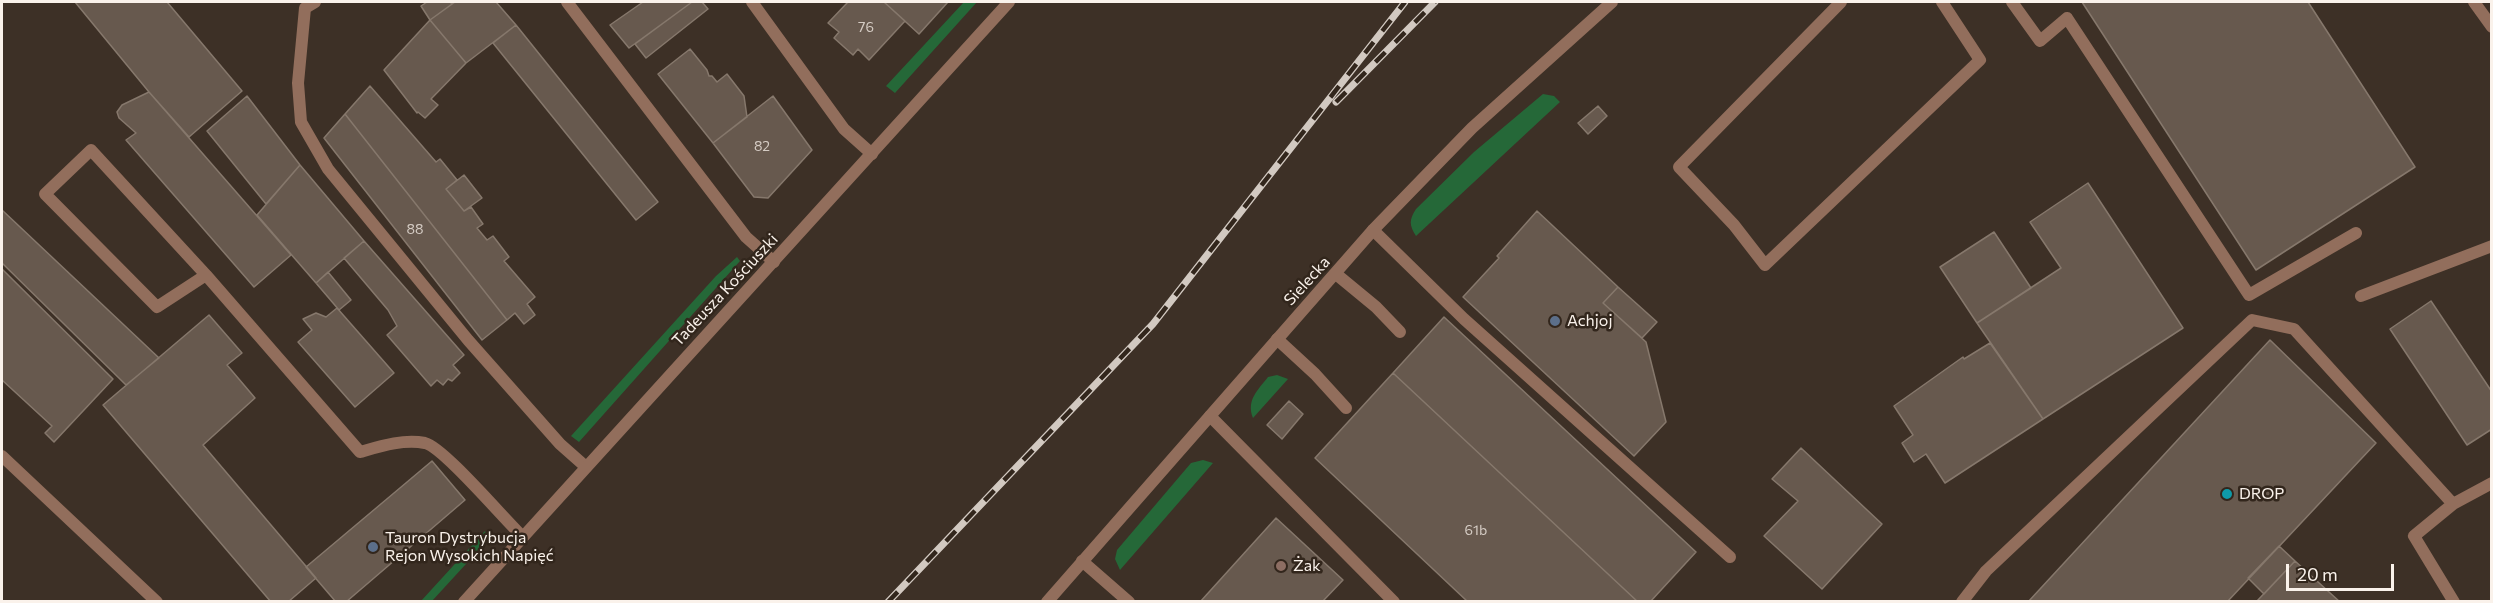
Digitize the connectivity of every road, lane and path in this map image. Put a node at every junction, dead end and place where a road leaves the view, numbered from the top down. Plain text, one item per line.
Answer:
1 (315, 2) edge
2 (567, 2) edge
3 (752, 2) edge
4 (1009, 2) edge
5 (1612, 2) edge
6 (1841, 2) edge
7 (1942, 2) edge
8 (2012, 2) edge
9 (2474, 2) edge
10 (2492, 27) edge
11 (872, 154) junction
12 (1373, 230) junction
13 (2356, 233) dead end
14 (2492, 246) edge
15 (774, 262) junction
16 (1336, 274) junction
17 (206, 275) junction
18 (2361, 296) dead end
19 (1400, 332) dead end
20 (1277, 339) junction
21 (1346, 408) dead end
22 (1210, 416) junction
23 (2, 456) edge
24 (586, 467) junction
25 (2492, 483) edge
26 (2453, 504) junction
27 (522, 536) junction
28 (1730, 557) dead end
29 (1082, 561) junction
30 (157, 602) edge
31 (464, 602) edge
32 (1047, 602) edge
33 (1129, 602) edge
34 (1394, 602) edge
35 (1962, 602) edge
36 (2454, 602) edge

1 - 24 street
2 - 15 street
3 - 11 street
4 - 11 street, Tadeusza Kościuszki
5 - 12 street, Sielecka
6 - 7 street
8 - 13 street
9 - 10 street
11 - 15 street, Tadeusza Kościuszki
12 - 16 street, Sielecka
12 - 28 street
14 - 18 street
15 - 24 street, Tadeusza Kościuszki
16 - 19 street
16 - 20 street, Sielecka
17 - 17 street
17 - 27 street
20 - 21 street
20 - 22 street, Sielecka
22 - 29 street, Sielecka
22 - 34 street
23 - 30 street
24 - 27 street, Tadeusza Kościuszki
25 - 26 street
26 - 35 street
26 - 36 street
27 - 31 street, Tadeusza Kościuszki
29 - 32 street, Sielecka
29 - 33 street

